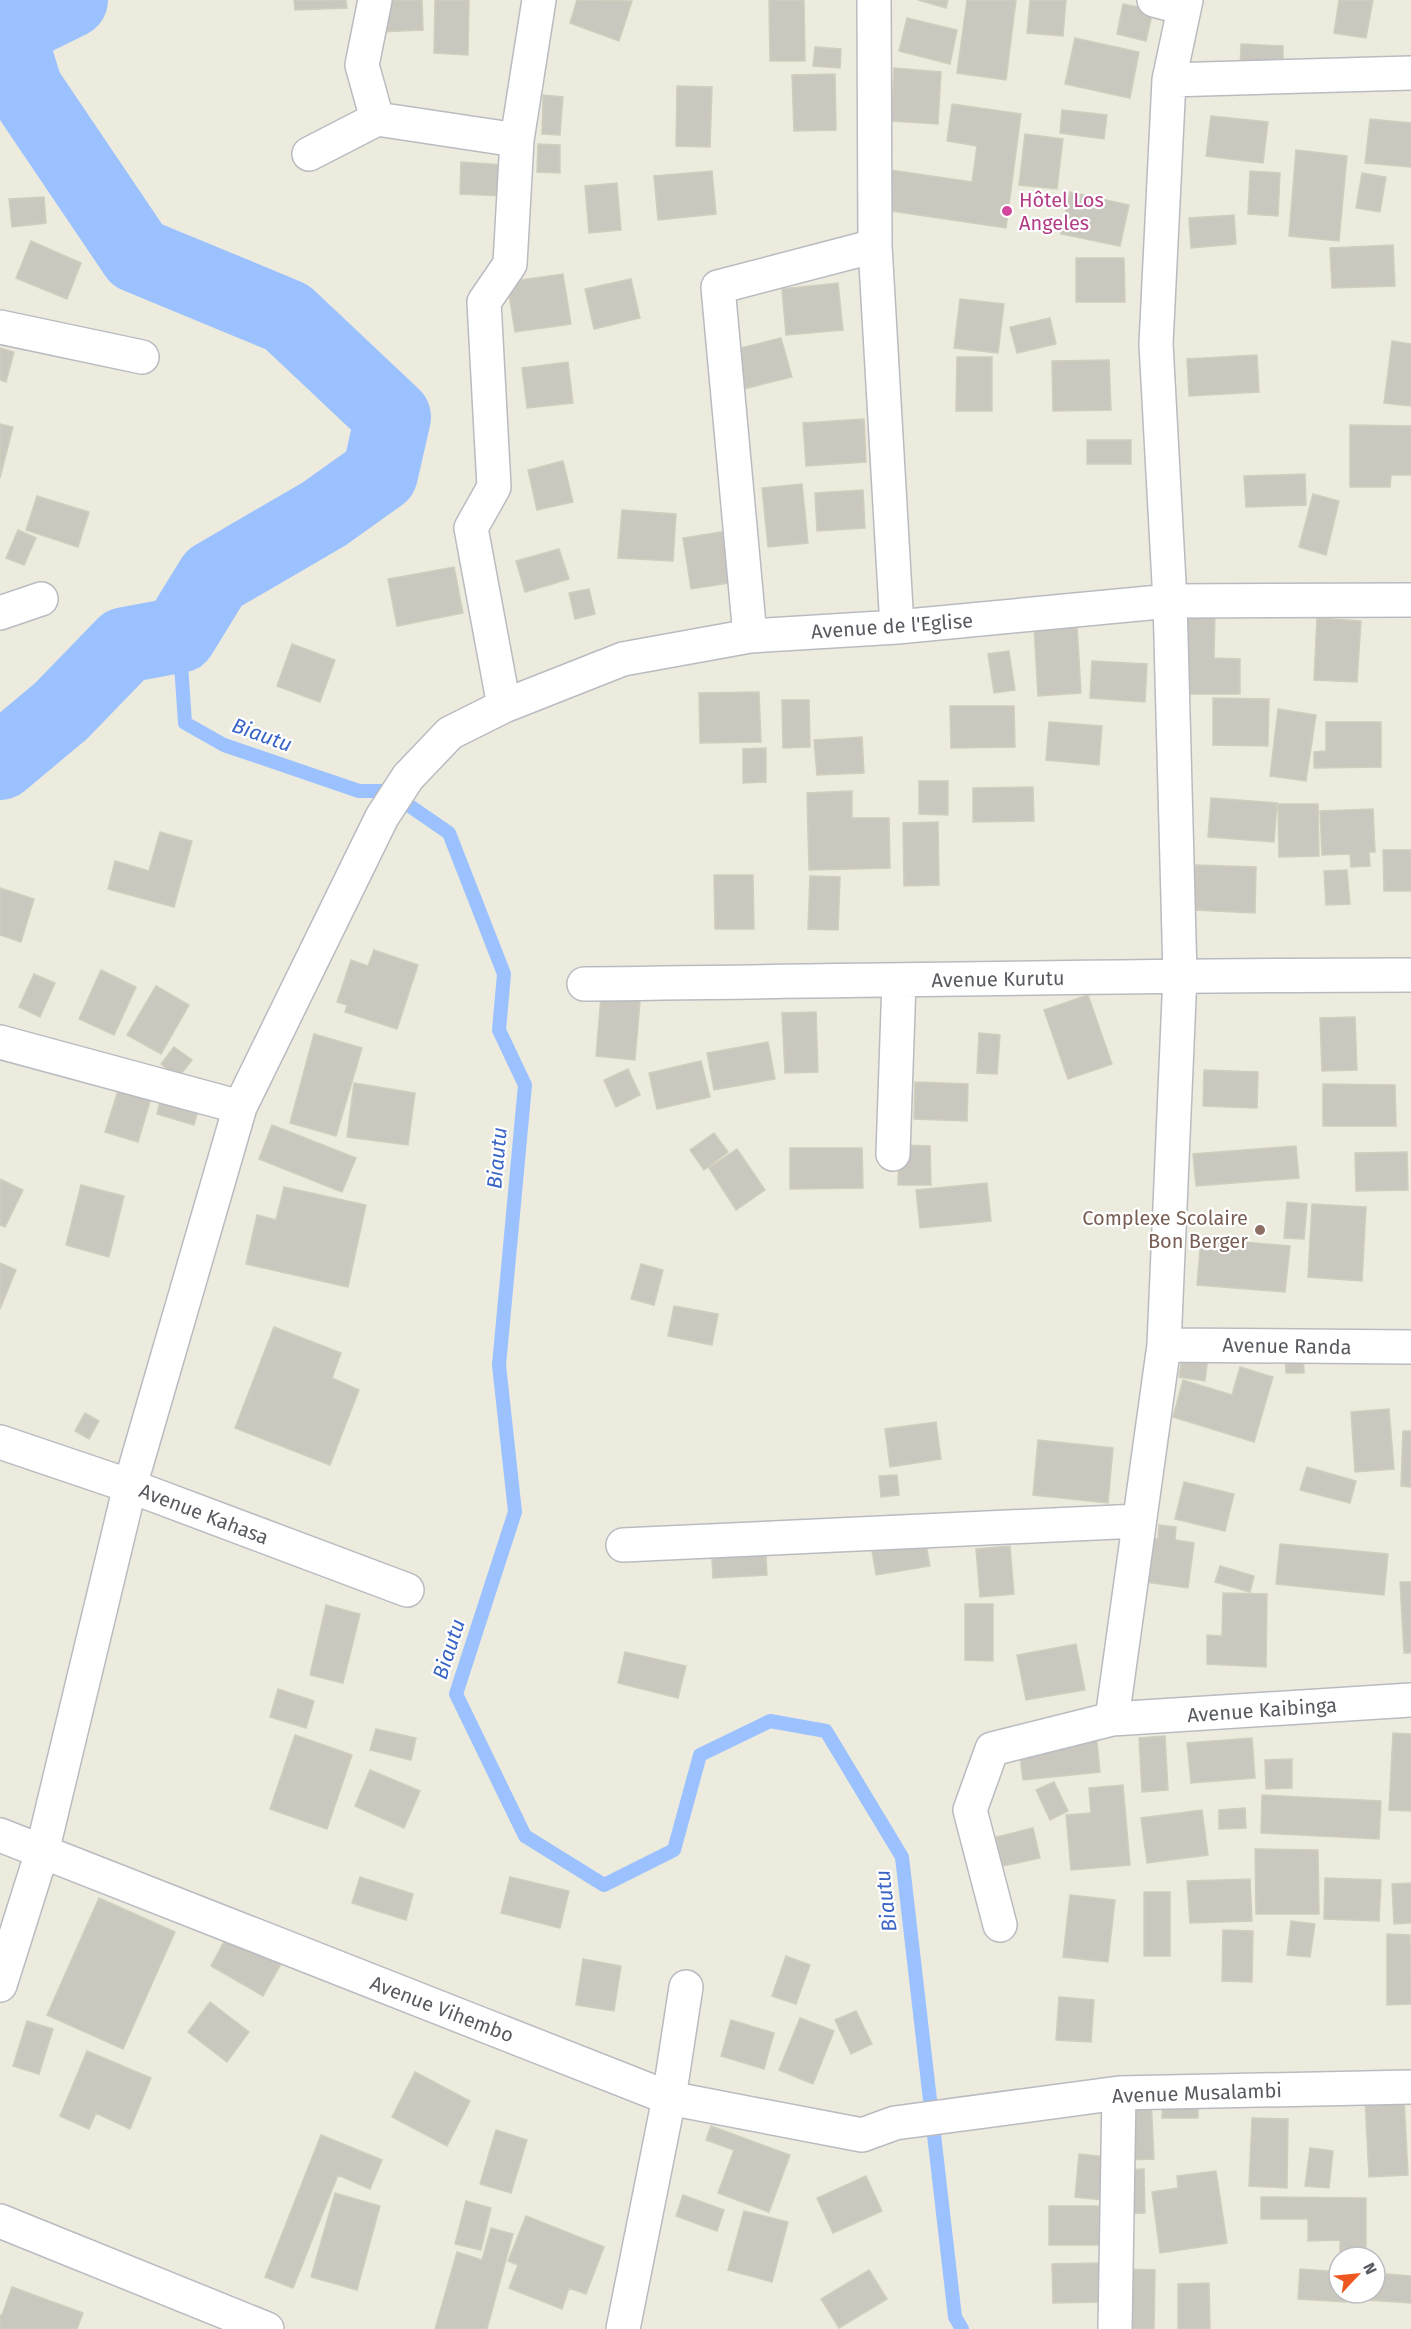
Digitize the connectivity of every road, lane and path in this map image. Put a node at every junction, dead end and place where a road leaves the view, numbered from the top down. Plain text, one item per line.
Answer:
1 (375, 0) edge
2 (539, 0) edge
3 (874, 0) edge
4 (1174, 3) edge
5 (1411, 73) edge
6 (1169, 80) junction
7 (377, 119) junction
8 (517, 140) junction
9 (309, 153) dead end
10 (875, 246) junction
11 (0, 327) edge
12 (142, 357) dead end
13 (41, 599) dead end
14 (1170, 600) junction
15 (1411, 600) edge
16 (0, 613) edge
17 (897, 627) junction
18 (750, 636) junction
19 (504, 705) junction
20 (1179, 975) junction
21 (1411, 975) edge
22 (899, 981) junction
23 (584, 984) dead end
24 (0, 1042) edge
25 (240, 1107) junction
26 (893, 1154) dead end
27 (1164, 1345) junction
28 (1411, 1347) edge
29 (0, 1442) edge
30 (130, 1486) junction
31 (1138, 1521) junction
32 (623, 1545) dead end
33 (407, 1590) dead end
34 (1411, 1700) edge
35 (1112, 1719) junction
36 (0, 1835) edge
37 (42, 1852) junction
38 (1000, 1924) dead end
39 (0, 1985) edge
40 (686, 1987) dead end
41 (1411, 2087) edge
42 (1119, 2094) junction
43 (669, 2098) junction
44 (895, 2123) joint
45 (0, 2221) edge
46 (267, 2329) edge
47 (623, 2329) edge
48 (1115, 2329) edge

1 - 7 street
2 - 8 street
3 - 10 street
4 - 6 street
5 - 6 street
6 - 14 street
7 - 8 street
7 - 9 street
8 - 19 street
10 - 17 street
10 - 18 street
11 - 12 street
13 - 16 street
14 - 15 street, Avenue de l'Eglise
14 - 17 street, Avenue de l'Eglise
14 - 20 street
17 - 18 street, Avenue de l'Eglise
18 - 19 street, Avenue de l'Eglise
19 - 25 street, Avenue de l'Eglise
20 - 21 street, Avenue Kurutu
20 - 22 street, Avenue Kurutu
20 - 27 street
22 - 23 street, Avenue Kurutu
22 - 26 street
24 - 25 street
25 - 30 street, Avenue de l'Eglise
27 - 28 street, Avenue Randa
27 - 31 street
29 - 30 street, Avenue Kahasa
30 - 33 street, Avenue Kahasa
30 - 37 street, Avenue de l'Eglise
31 - 32 street
31 - 35 street
34 - 35 street, Avenue Kaibinga
35 - 38 street, Avenue Kaibinga
36 - 37 street, Avenue Vihembo
37 - 39 street, Avenue de l'Eglise
37 - 43 street, Avenue Vihembo
40 - 43 street
41 - 42 street, Avenue Musalambi
42 - 44 street, Avenue Musalambi
42 - 48 street
43 - 44 street, Avenue Vihembo
43 - 47 street
45 - 46 street

